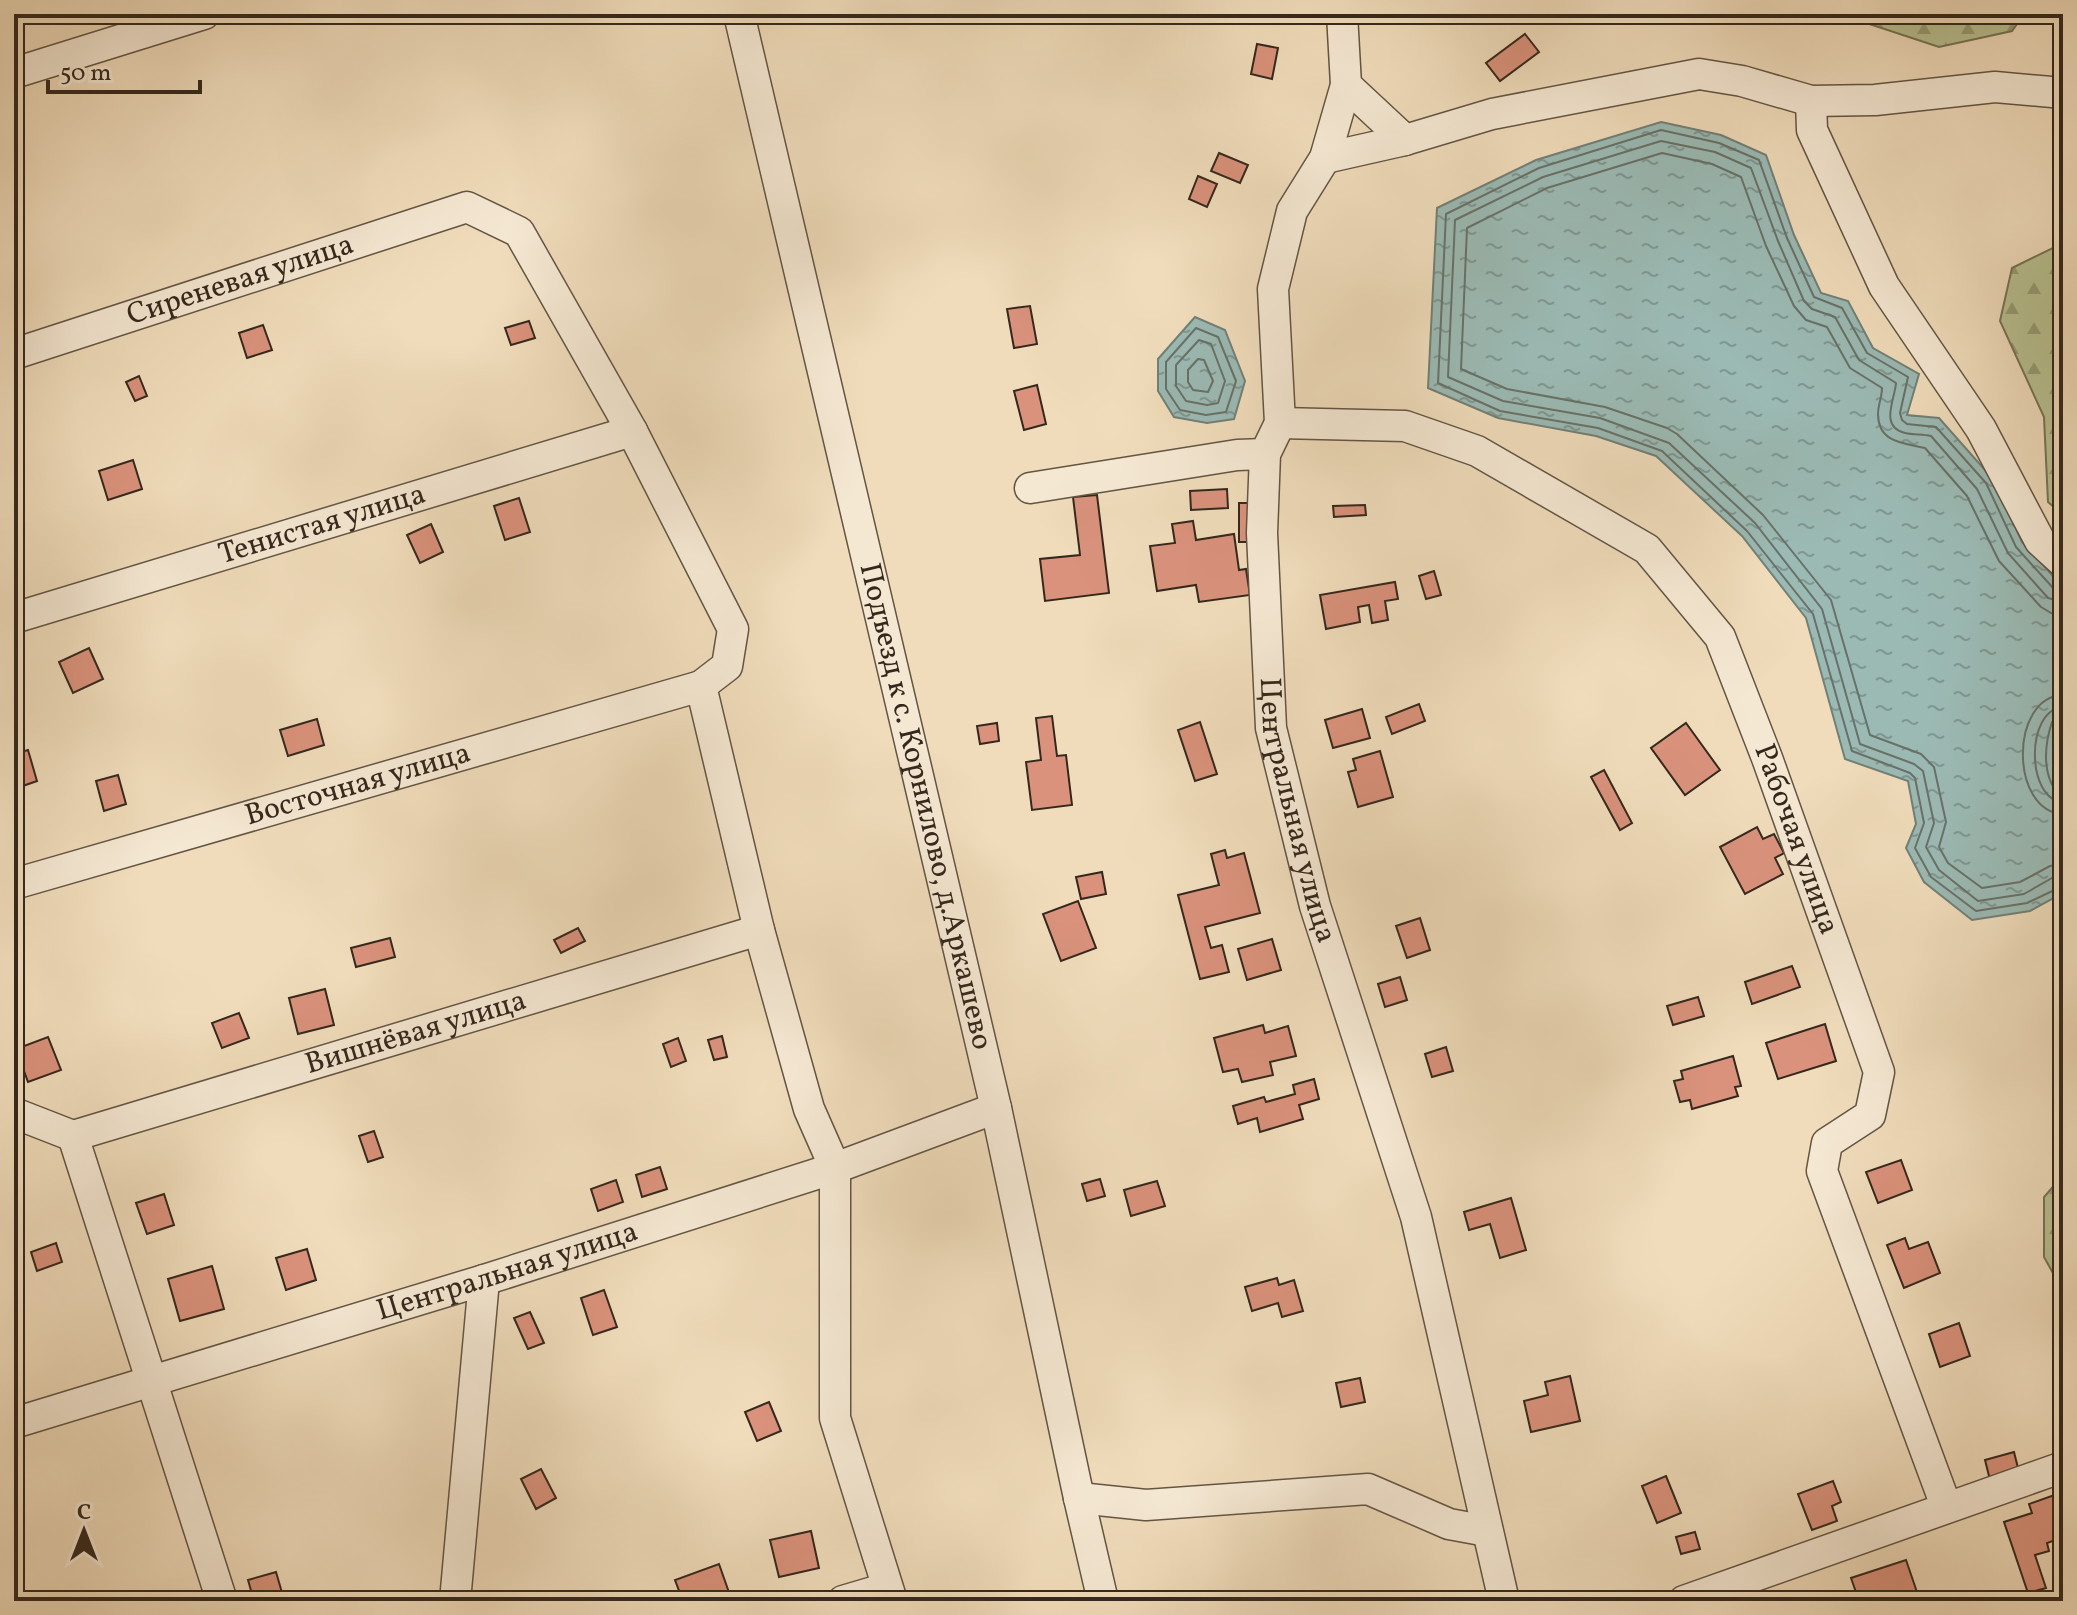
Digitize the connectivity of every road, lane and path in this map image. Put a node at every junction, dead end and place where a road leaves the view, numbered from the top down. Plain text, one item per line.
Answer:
1 (204, 14) edge
2 (739, 14) edge
3 (1342, 14) edge
4 (14, 73) edge
5 (1346, 85) junction
6 (2063, 93) edge
7 (1811, 101) junction
8 (1405, 140) junction
9 (1325, 158) junction
10 (14, 354) edge
11 (1280, 423) junction
12 (632, 431) junction
13 (1265, 454) junction
14 (1030, 488) dead end
15 (2063, 562) edge
16 (14, 618) edge
17 (701, 686) junction
18 (14, 884) edge
19 (759, 930) junction
20 (996, 1108) junction
21 (14, 1113) edge
22 (73, 1136) junction
23 (835, 1168) junction
24 (484, 1280) junction
25 (151, 1383) junction
26 (14, 1423) edge
27 (2063, 1467) edge
28 (1079, 1498) junction
29 (1946, 1506) junction
30 (1487, 1531) junction
31 (889, 1594) edge
32 (222, 1601) edge
33 (455, 1601) edge
34 (843, 1601) edge
35 (1103, 1601) edge
36 (1504, 1601) edge
37 (1684, 1601) edge

1 - 4 street
2 - 20 street, Подъезд к с. Корнилово, д.Аркашево
3 - 5 street, Центральная улица
5 - 8 street
5 - 9 street, Центральная улица
6 - 7 street
7 - 8 street
7 - 15 street
8 - 9 street
9 - 11 street, Центральная улица
10 - 12 street, Сиреневая улица
11 - 13 street, Центральная улица
11 - 29 street, Рабочая улица
12 - 16 street, Тенистая улица
12 - 17 street
13 - 14 street
13 - 30 street, Центральная улица
17 - 18 street, Восточная улица
17 - 19 street
19 - 22 street, Вишнёвая улица
19 - 23 street
20 - 23 street, Центральная улица
20 - 28 street, Подъезд к с. Корнилово, д.Аркашево
21 - 22 street
22 - 25 street
23 - 24 street, Центральная улица
23 - 31 street
24 - 25 street, Центральная улица
24 - 33 street
25 - 26 street, Центральная улица
25 - 32 street
27 - 29 street
28 - 30 street
28 - 35 street, Подъезд к с. Корнилово, д.Аркашево
29 - 37 street
30 - 36 street, Центральная улица
31 - 34 street

